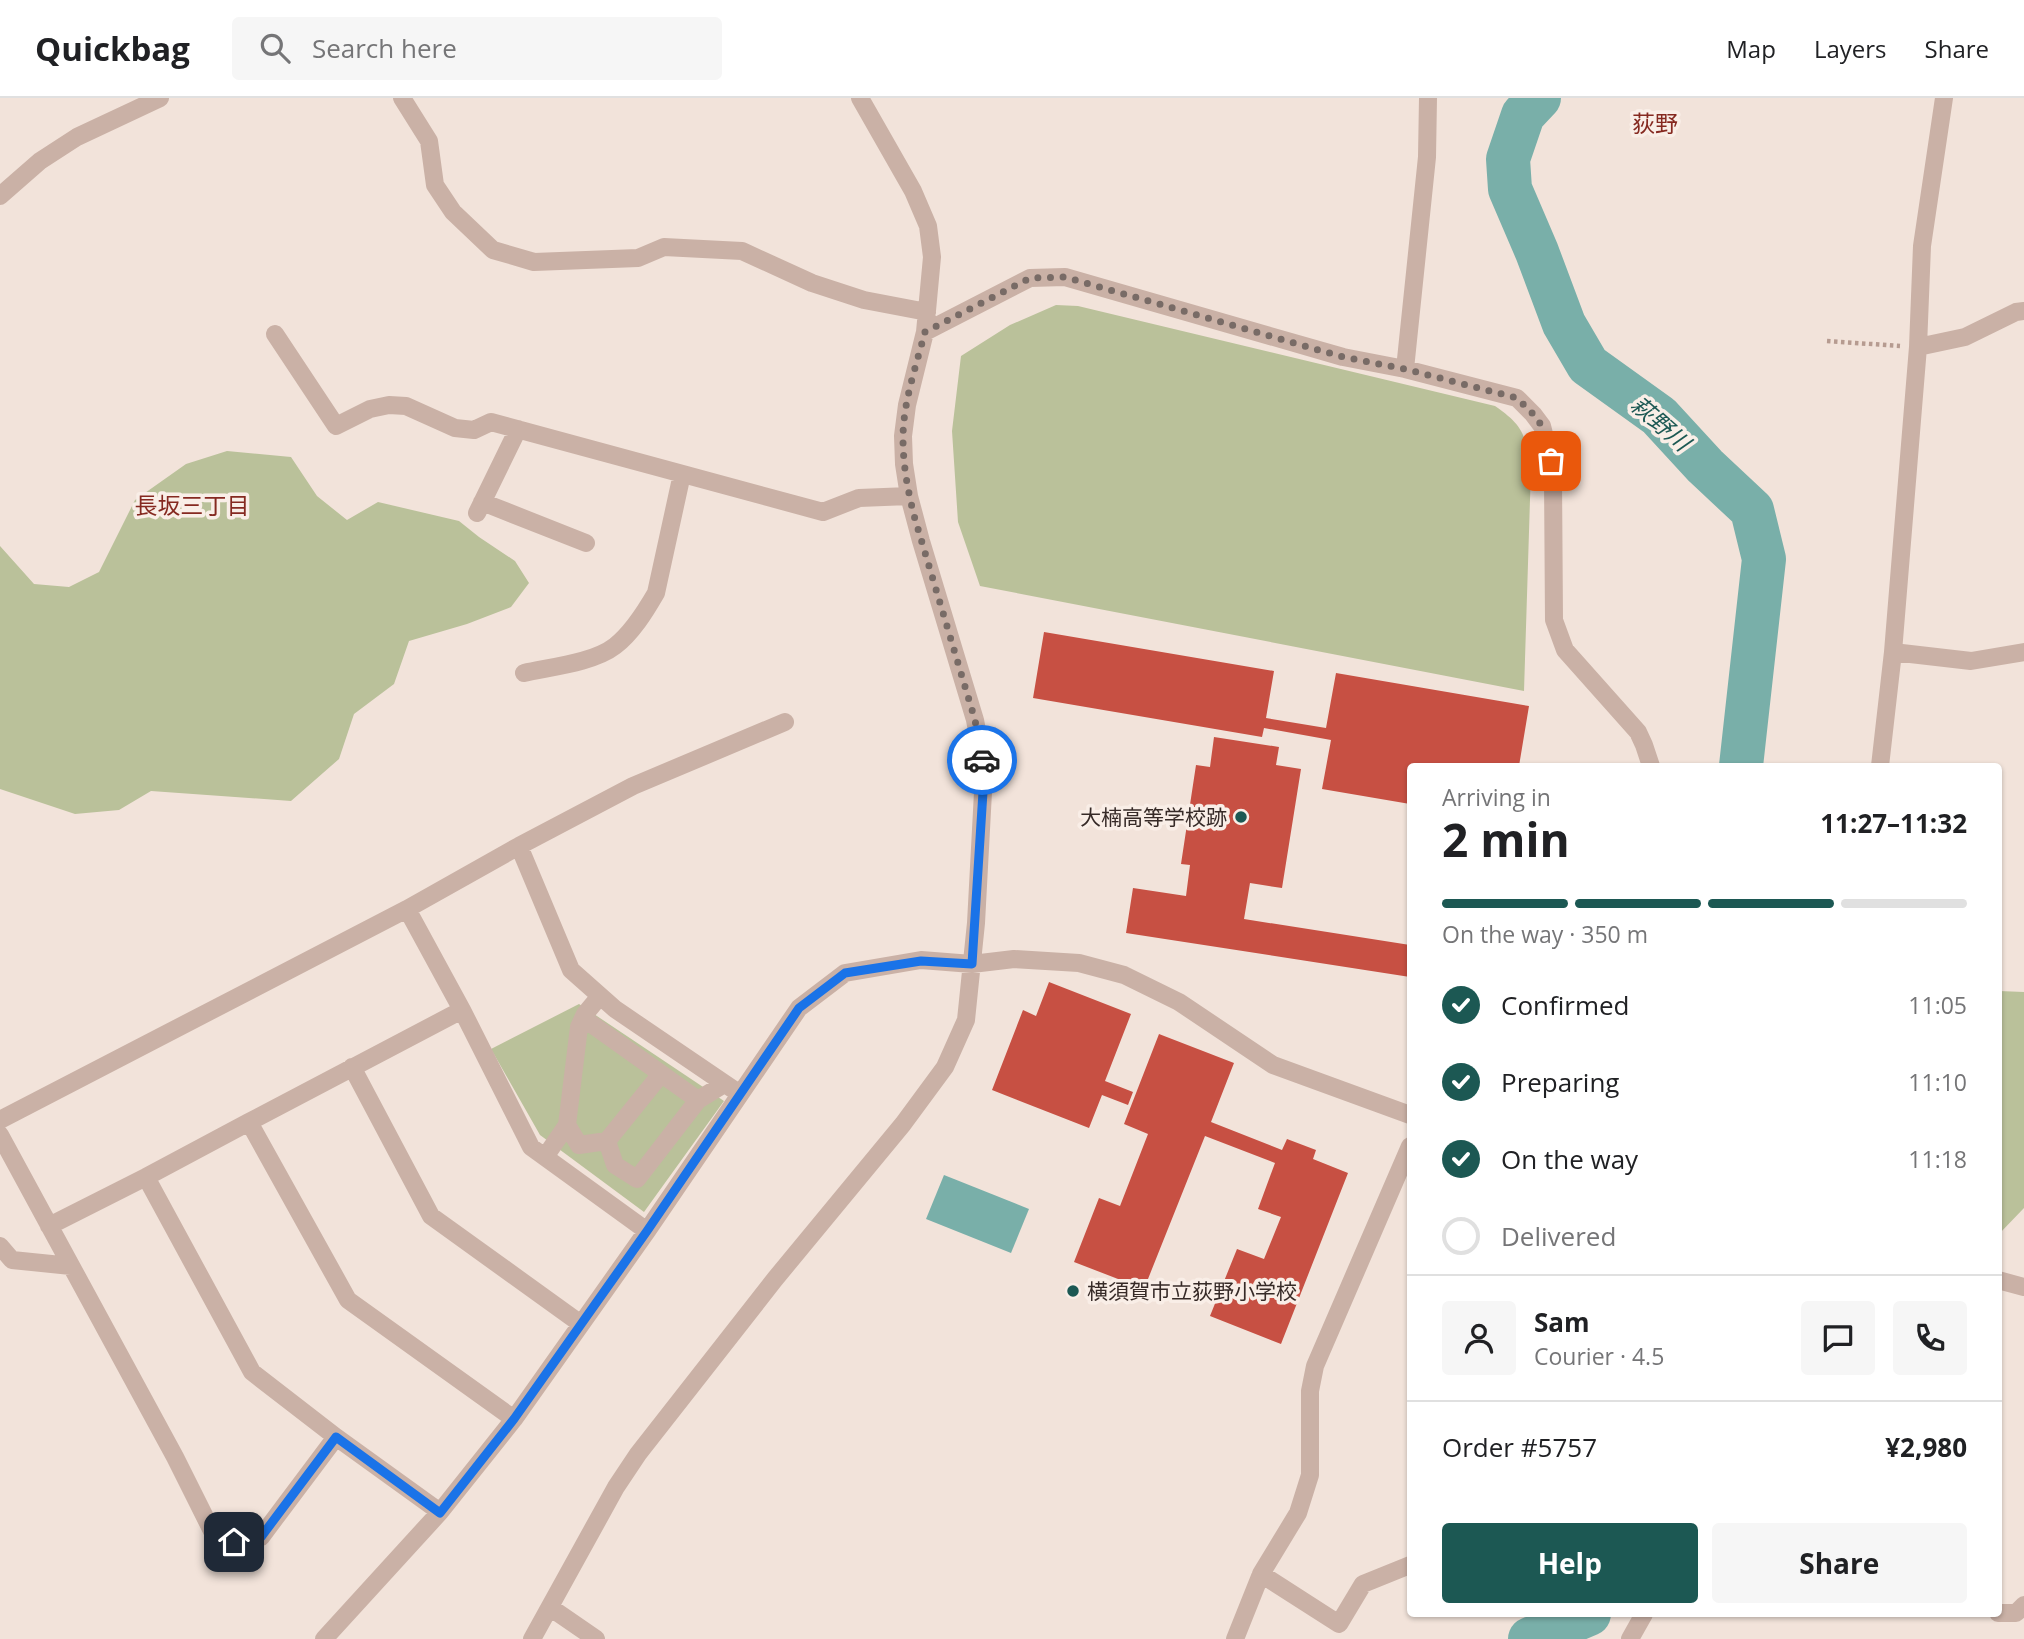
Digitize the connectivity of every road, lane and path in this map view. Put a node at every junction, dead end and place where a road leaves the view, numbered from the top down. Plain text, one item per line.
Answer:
1 (160, 98) edge
2 (401, 98) edge
3 (860, 98) edge
4 (1428, 98) edge
5 (1944, 98) edge
6 (0, 196) edge
7 (927, 312) junction
8 (2024, 312) edge
9 (925, 332) junction
10 (275, 334) dead end
11 (1827, 341) dead end
12 (1918, 347) junction
13 (1405, 369) junction
14 (518, 429) junction
15 (682, 474) junction
16 (909, 496) junction
17 (586, 542) dead end
18 (1893, 652) junction
19 (2024, 652) edge
20 (524, 673) dead end
21 (785, 722) dead end
22 (1650, 763) edge
23 (1880, 763) edge
24 (519, 846) junction
25 (407, 909) junction
26 (972, 964) junction
27 (600, 996) junction
28 (462, 1010) junction
29 (583, 1018) junction
30 (352, 1067) junction
31 (661, 1074) junction
32 (724, 1084) junction
33 (740, 1094) junction
34 (698, 1100) junction
35 (1407, 1114) edge
36 (0, 1120) edge
37 (249, 1122) junction
38 (567, 1125) junction
39 (0, 1135) edge
40 (607, 1141) junction
41 (1407, 1153) edge
42 (545, 1157) junction
43 (146, 1177) junction
44 (49, 1226) junction
45 (647, 1231) junction
46 (0, 1245) edge
47 (71, 1266) junction
48 (2002, 1281) edge
49 (2024, 1287) edge
50 (582, 1324) junction
51 (514, 1419) junction
52 (336, 1437) junction
53 (440, 1513) junction
54 (1407, 1566) edge
55 (1261, 1574) junction
56 (2024, 1605) edge
57 (551, 1608) junction
58 (2002, 1613) edge
59 (1642, 1617) edge
60 (324, 1639) edge
61 (532, 1639) edge
62 (596, 1639) edge
63 (1235, 1639) edge
64 (1630, 1639) edge

1 - 6 street
2 - 7 street
3 - 7 street
4 - 13 street
5 - 12 street
7 - 9 street
8 - 12 street
9 - 13 street
9 - 16 street
10 - 14 street
11 - 12 path
12 - 18 street
13 - 22 street
14 - 15 street
14 - 17 street
15 - 16 street
15 - 20 street
16 - 26 street
18 - 19 street
18 - 23 street
21 - 24 street
24 - 25 street
24 - 27 street
25 - 28 street
25 - 36 street
26 - 33 street
26 - 35 street
26 - 57 street
27 - 29 street
27 - 32 street
28 - 30 street
28 - 42 street
29 - 31 street
29 - 38 street
30 - 37 street
30 - 50 street
31 - 34 street
31 - 40 street
32 - 33 street
32 - 34 street
33 - 45 street
34 - 40 street
37 - 43 street
37 - 51 street
38 - 40 street
38 - 42 street
39 - 44 street
41 - 55 street
42 - 45 street
43 - 44 street
43 - 52 street
44 - 47 street
45 - 50 street
46 - 47 street
47 - 52 street
48 - 49 street
50 - 51 street
51 - 53 street
52 - 53 street
53 - 60 street
54 - 55 street
55 - 63 street
56 - 58 street
57 - 61 street
57 - 62 street
59 - 64 street

